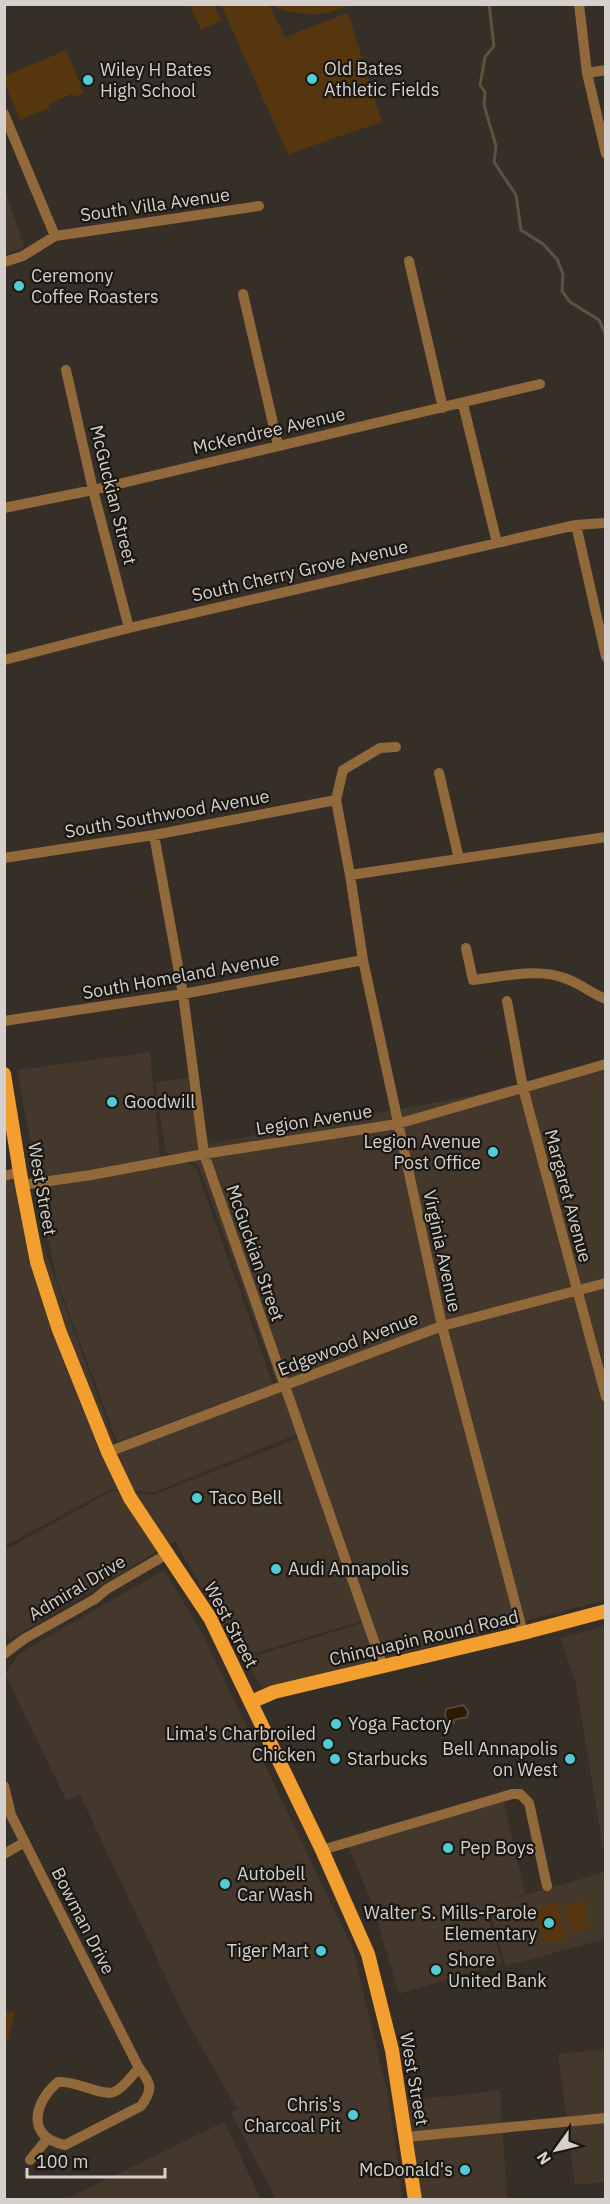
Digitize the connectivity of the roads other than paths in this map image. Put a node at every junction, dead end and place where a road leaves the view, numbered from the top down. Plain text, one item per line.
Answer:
1 (579, 4) edge
2 (606, 70) edge
3 (587, 73) junction
4 (4, 114) edge
5 (606, 154) edge
6 (259, 206) dead end
7 (55, 236) junction
8 (409, 261) dead end
9 (4, 262) edge
10 (243, 294) dead end
11 (66, 370) dead end
12 (540, 384) dead end
13 (463, 404) junction
14 (443, 408) junction
15 (278, 445) junction
16 (93, 489) junction
17 (4, 508) edge
18 (604, 523) edge
19 (576, 525) junction
20 (496, 543) junction
21 (129, 628) junction
22 (606, 657) edge
23 (4, 660) edge
24 (396, 747) dead end
25 (439, 773) dead end
26 (336, 800) junction
27 (154, 835) junction
28 (606, 837) edge
29 (4, 858) edge
30 (459, 859) junction
31 (350, 875) junction
32 (466, 948) dead end
33 (363, 960) junction
34 (183, 994) junction
35 (606, 999) edge
36 (507, 1001) dead end
37 (4, 1021) edge
38 (606, 1064) edge
39 (5, 1078) edge
40 (523, 1088) junction
41 (397, 1124) junction
42 (204, 1154) junction
43 (4, 1176) edge
44 (21, 1178) junction
45 (606, 1283) edge
46 (576, 1291) junction
47 (442, 1326) junction
48 (284, 1385) junction
49 (606, 1397) edge
50 (108, 1452) junction
51 (169, 1553) junction
52 (606, 1611) edge
53 (523, 1633) junction
54 (4, 1654) edge
55 (383, 1667) junction
56 (251, 1702) junction
57 (4, 1786) edge
58 (25, 1842) junction
59 (322, 1850) junction
60 (4, 1854) edge
61 (547, 1886) dead end
62 (139, 2068) junction
63 (606, 2118) edge
64 (406, 2137) junction
65 (48, 2138) junction
66 (30, 2160) dead end
67 (415, 2199) edge

1 - 3 street
2 - 3 street
3 - 5 street
4 - 7 street
6 - 7 street, South Villa Avenue
7 - 9 street
8 - 14 street
10 - 15 street
11 - 16 street, McGuckian Street
12 - 13 street, McKendree Avenue
13 - 14 street, McKendree Avenue
13 - 20 street
14 - 15 street, McKendree Avenue
15 - 16 street, McKendree Avenue
16 - 17 street, McKendree Avenue
16 - 21 street, McGuckian Street
18 - 19 street, South Cherry Grove Avenue
19 - 20 street, South Cherry Grove Avenue
19 - 22 street
20 - 21 street, South Cherry Grove Avenue
21 - 23 street, South Cherry Grove Avenue
24 - 26 street
25 - 30 street
26 - 27 street, South Southwood Avenue
26 - 31 street, Virginia Avenue
27 - 29 street, South Southwood Avenue
27 - 34 street, McGuckian Street
28 - 30 street
30 - 31 street
31 - 33 street, Virginia Avenue
32 - 35 street
33 - 34 street, South Homeland Avenue
33 - 41 street, Virginia Avenue
34 - 37 street, South Homeland Avenue
34 - 42 street, McGuckian Street
36 - 40 street, Margaret Avenue
38 - 40 street, Legion Avenue
39 - 44 main road, West Street
40 - 41 street, Legion Avenue
40 - 46 street, Margaret Avenue
41 - 42 street, Legion Avenue
41 - 47 street, Virginia Avenue
42 - 44 street, Legion Avenue
42 - 48 street, McGuckian Street
43 - 44 street, Legion Avenue
44 - 50 main road, West Street
45 - 46 street, Edgewood Avenue
46 - 47 street, Edgewood Avenue
46 - 49 street, Margaret Avenue
47 - 48 street, Edgewood Avenue
47 - 53 street, Virginia Avenue
48 - 50 street, Edgewood Avenue
48 - 55 street, McGuckian Street
50 - 51 main road, West Street
51 - 54 street, Admiral Drive
51 - 56 main road, West Street
52 - 53 main road, Chinquapin Round Road
53 - 55 main road, Chinquapin Round Road
55 - 56 main road, Chinquapin Round Road
56 - 59 main road, West Street
57 - 58 street, Bowman Drive
58 - 60 street
58 - 62 street, Bowman Drive
59 - 61 street
59 - 64 main road, West Street
62 - 65 street, Bowman Drive
62 - 65 street
63 - 64 street
64 - 67 main road, West Street
65 - 66 street

